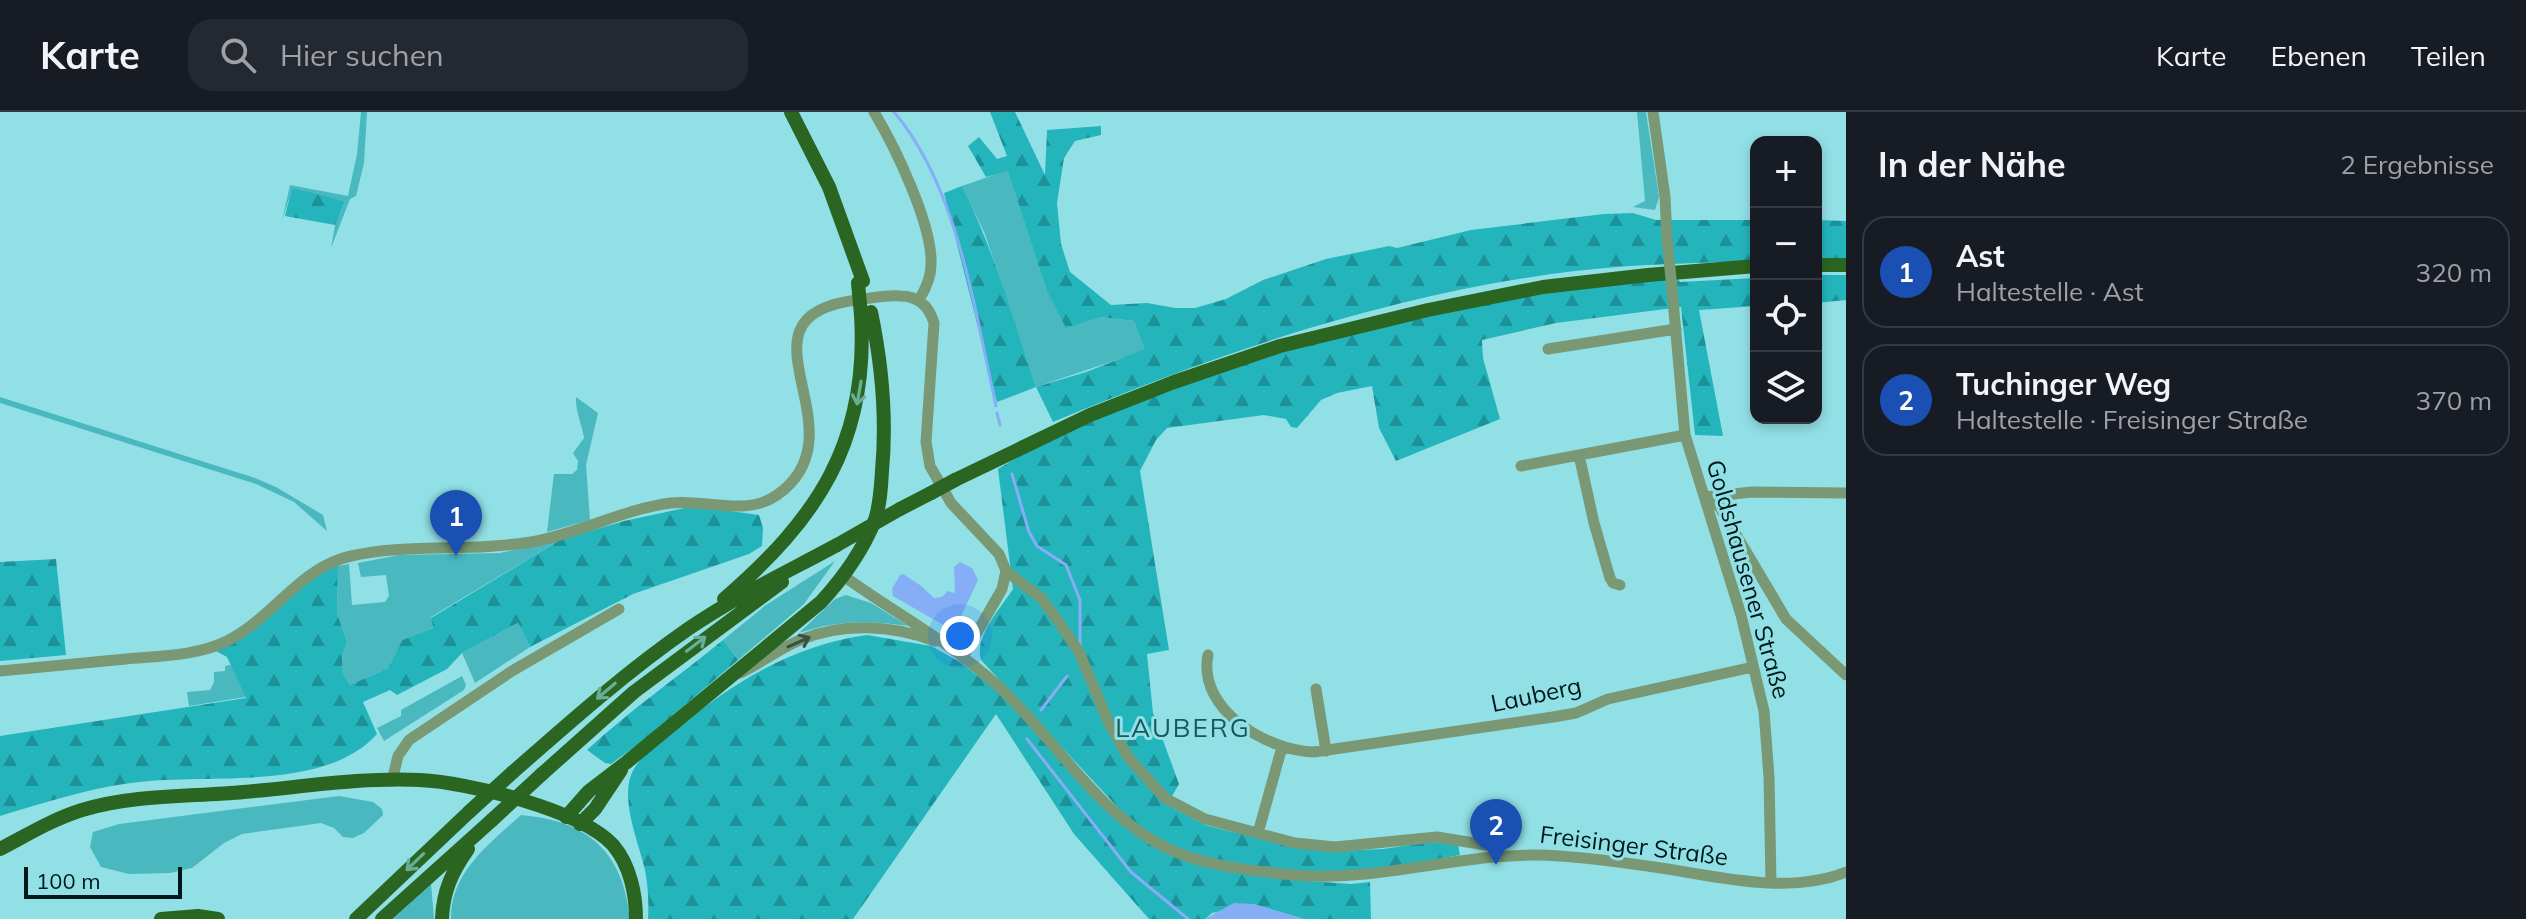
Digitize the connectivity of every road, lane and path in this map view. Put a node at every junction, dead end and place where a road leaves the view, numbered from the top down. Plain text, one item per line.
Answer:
1 (791, 112) edge
2 (874, 112) edge
3 (1653, 112) edge
4 (1822, 265) edge
5 (1846, 265) edge
6 (1750, 266) edge
7 (919, 300) junction
8 (866, 314) junction
9 (1676, 329) junction
10 (1548, 349) dead end
11 (1685, 435) junction
12 (1579, 455) junction
13 (1521, 466) dead end
14 (1846, 493) edge
15 (1705, 497) junction
16 (833, 547) junction
17 (1006, 571) junction
18 (845, 577) junction
19 (1620, 585) dead end
20 (619, 609) dead end
21 (690, 627) junction
22 (950, 648) junction
23 (1208, 655) dead end
24 (963, 657) junction
25 (1753, 667) junction
26 (0, 671) edge
27 (1846, 675) edge
28 (730, 677) junction
29 (1316, 689) dead end
30 (1282, 747) junction
31 (1326, 751) junction
32 (627, 762) junction
33 (392, 781) junction
34 (604, 797) junction
35 (573, 820) junction
36 (1258, 833) junction
37 (476, 835) junction
38 (608, 841) junction
39 (1492, 846) dead end
40 (4, 849) edge
41 (1846, 872) edge
42 (1771, 882) junction
43 (356, 917) edge
44 (161, 919) edge
45 (218, 919) edge
46 (382, 919) edge
47 (442, 919) edge
48 (636, 919) edge

1 - 8 main road, bridge
2 - 7 street
3 - 9 street, Goldshausener Straße, bridge
4 - 5 main road
6 - 16 main road, bridge
7 - 17 street
7 - 26 street
8 - 18 main road
8 -> 21 main road
9 - 10 street
9 - 11 street, Goldshausener Straße
11 - 12 street
11 - 15 street, Goldshausener Straße
12 - 13 street
12 - 19 street
14 - 15 street
15 - 25 street, Goldshausener Straße
15 - 27 street
16 - 21 main road
37 -> 16 main road, bridge
17 - 24 street
17 - 36 street
18 - 22 street
18 - 28 main road
20 - 33 street
21 -> 43 main road, bridge
22 - 24 street, Freisinger Straße
28 -> 22 street
23 - 30 street, Lauberg
24 - 42 street, Freisinger Straße
25 - 31 street, Lauberg
25 - 42 street, Goldshausener Straße
28 - 32 main road
29 - 31 street
30 - 31 street, Lauberg
30 - 36 street
32 - 34 main road
32 - 35 main road
33 - 35 main road
33 - 40 main road
34 - 35 main road
34 - 38 main road
35 - 38 main road
36 - 39 street
37 - 46 main road
37 - 47 main road
38 - 48 main road
41 - 42 street, Freisinger Straße
44 - 45 main road

